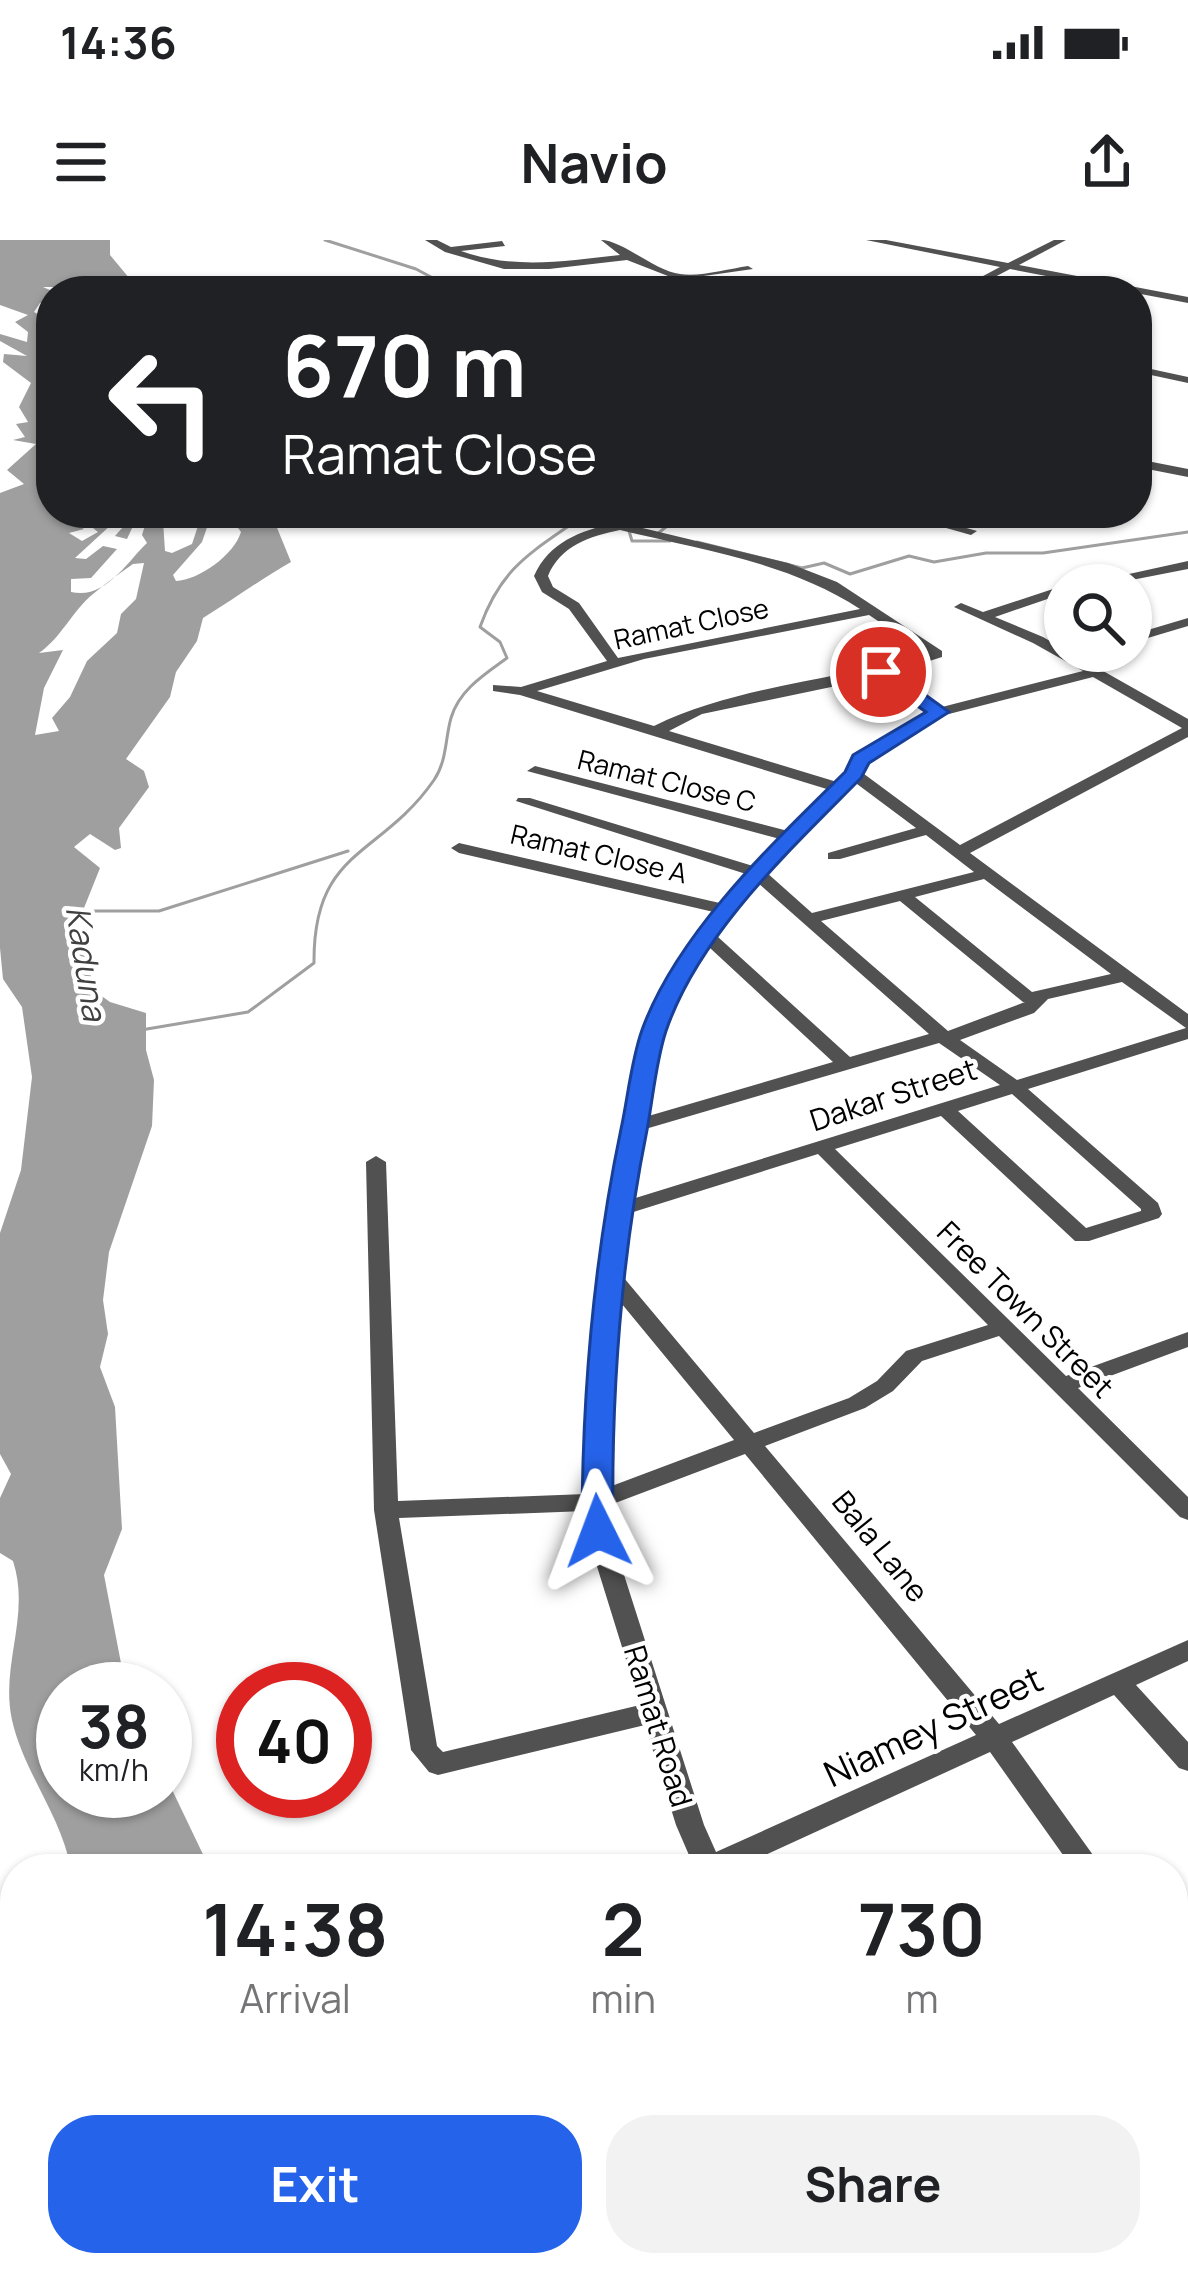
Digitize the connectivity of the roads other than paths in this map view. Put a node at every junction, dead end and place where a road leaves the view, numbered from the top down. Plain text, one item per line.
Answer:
1 (430, 240) edge
2 (606, 240) edge
3 (871, 240) edge
4 (1061, 240) edge
5 (502, 244) dead end
6 (448, 250) junction
7 (628, 257) junction
8 (1009, 266) junction
9 (748, 269) dead end
10 (674, 276) edge
11 (694, 276) edge
12 (989, 276) edge
13 (1061, 276) edge
14 (1188, 286) edge
15 (1152, 294) edge
16 (1165, 296) junction
17 (1188, 300) edge
18 (1152, 372) edge
19 (1188, 380) edge
20 (1152, 466) edge
21 (1188, 473) edge
22 (600, 528) edge
23 (651, 528) edge
24 (958, 528) edge
25 (970, 531) dead end
26 (1188, 565) edge
27 (1152, 572) edge
28 (1044, 597) edge
29 (961, 607) dead end
30 (871, 611) junction
31 (987, 615) junction
32 (1188, 622) edge
33 (1152, 634) edge
34 (615, 663) junction
35 (881, 672) junction
36 (1092, 674) junction
37 (498, 688) dead end
38 (522, 691) junction
39 (940, 712) junction
40 (1188, 728) edge
41 (657, 731) junction
42 (535, 771) dead end
43 (847, 781) junction
44 (524, 801) dead end
45 (930, 830) junction
46 (788, 836) junction
47 (459, 848) dead end
48 (962, 851) junction
49 (834, 856) dead end
50 (756, 872) junction
51 (989, 873) junction
52 (903, 895) junction
53 (726, 910) junction
54 (807, 919) junction
55 (707, 936) junction
56 (1124, 976) junction
57 (1040, 998) junction
58 (1188, 1023) edge
59 (1188, 1033) edge
60 (945, 1037) junction
61 (845, 1063) junction
62 (1014, 1086) junction
63 (944, 1108) junction
64 (635, 1126) junction
65 (823, 1148) junction
66 (376, 1162) dead end
67 (617, 1210) junction
68 (609, 1274) junction
69 (1000, 1328) junction
70 (1188, 1339) edge
71 (1062, 1386) junction
72 (752, 1440) junction
73 (594, 1502) junction
74 (386, 1510) junction
75 (1188, 1511) edge
76 (1188, 1650) edge
77 (1117, 1681) junction
78 (655, 1712) junction
79 (994, 1737) junction
80 (1188, 1760) edge
81 (703, 1854) edge
82 (742, 1854) edge
83 (1078, 1854) edge

1 - 6 street
2 - 7 street
3 - 8 street
4 - 8 street
5 - 6 street
6 - 7 street
7 - 10 street
8 - 12 street
8 - 13 street
9 - 11 street
14 - 16 street
15 - 16 street
16 - 17 street
18 - 19 street
20 - 21 street
22 - 34 street
23 - 30 street
24 - 25 street
26 - 27 street
28 - 31 street
29 - 31 street
30 - 34 street, Ramat Close
30 - 35 street
31 - 36 street
32 - 33 street
34 - 38 street, Ramat Close
35 - 39 street
35 - 41 street
36 - 39 street, Ramat Road
36 - 40 street
37 - 38 street, Ramat Close
38 - 41 street, Ramat Close
39 - 43 street, Ramat Road
40 - 48 street
41 - 43 street, Ramat Close
42 - 46 street, Ramat Close C
43 - 45 street, Ramat Close
43 - 46 street, Ramat Road
44 - 50 street
45 - 48 street, Ramat Close
45 - 49 street
46 - 50 street, Ramat Road
47 - 53 street, Ramat Close A
48 - 51 street, Ramat Close
50 - 53 street, Ramat Road
50 - 54 street
51 - 52 street
51 - 56 street, Ramat Close
52 - 54 street
52 - 57 street
53 - 55 street, Ramat Road
54 - 60 street
55 - 61 street
55 - 64 street, Ramat Road
56 - 57 street
56 - 58 street, Ramat Close
57 - 60 street
59 - 62 street, Dakar Street
60 - 61 street
60 - 62 street
61 - 64 street
62 - 63 street, Dakar Street
62 - 63 street
63 - 65 street, Dakar Street
64 - 67 street, Ramat Road
65 - 67 street, Dakar Street
65 - 69 street, Free Town Street
66 - 74 street
67 - 68 street, Ramat Road
68 - 72 street, Bala Lane
68 - 73 street, Ramat Road
69 - 71 street, Free Town Street
69 - 72 street
70 - 71 street
71 - 75 street, Free Town Street
72 - 73 street
72 - 79 street, Bala Lane
73 - 74 street
73 - 78 street, Ramat Road
74 - 78 street
76 - 77 street, Niamey Street
77 - 79 street, Niamey Street
77 - 80 street
78 - 81 street, Ramat Road
79 - 82 street, Niamey Street
79 - 83 street, Bala Lane

